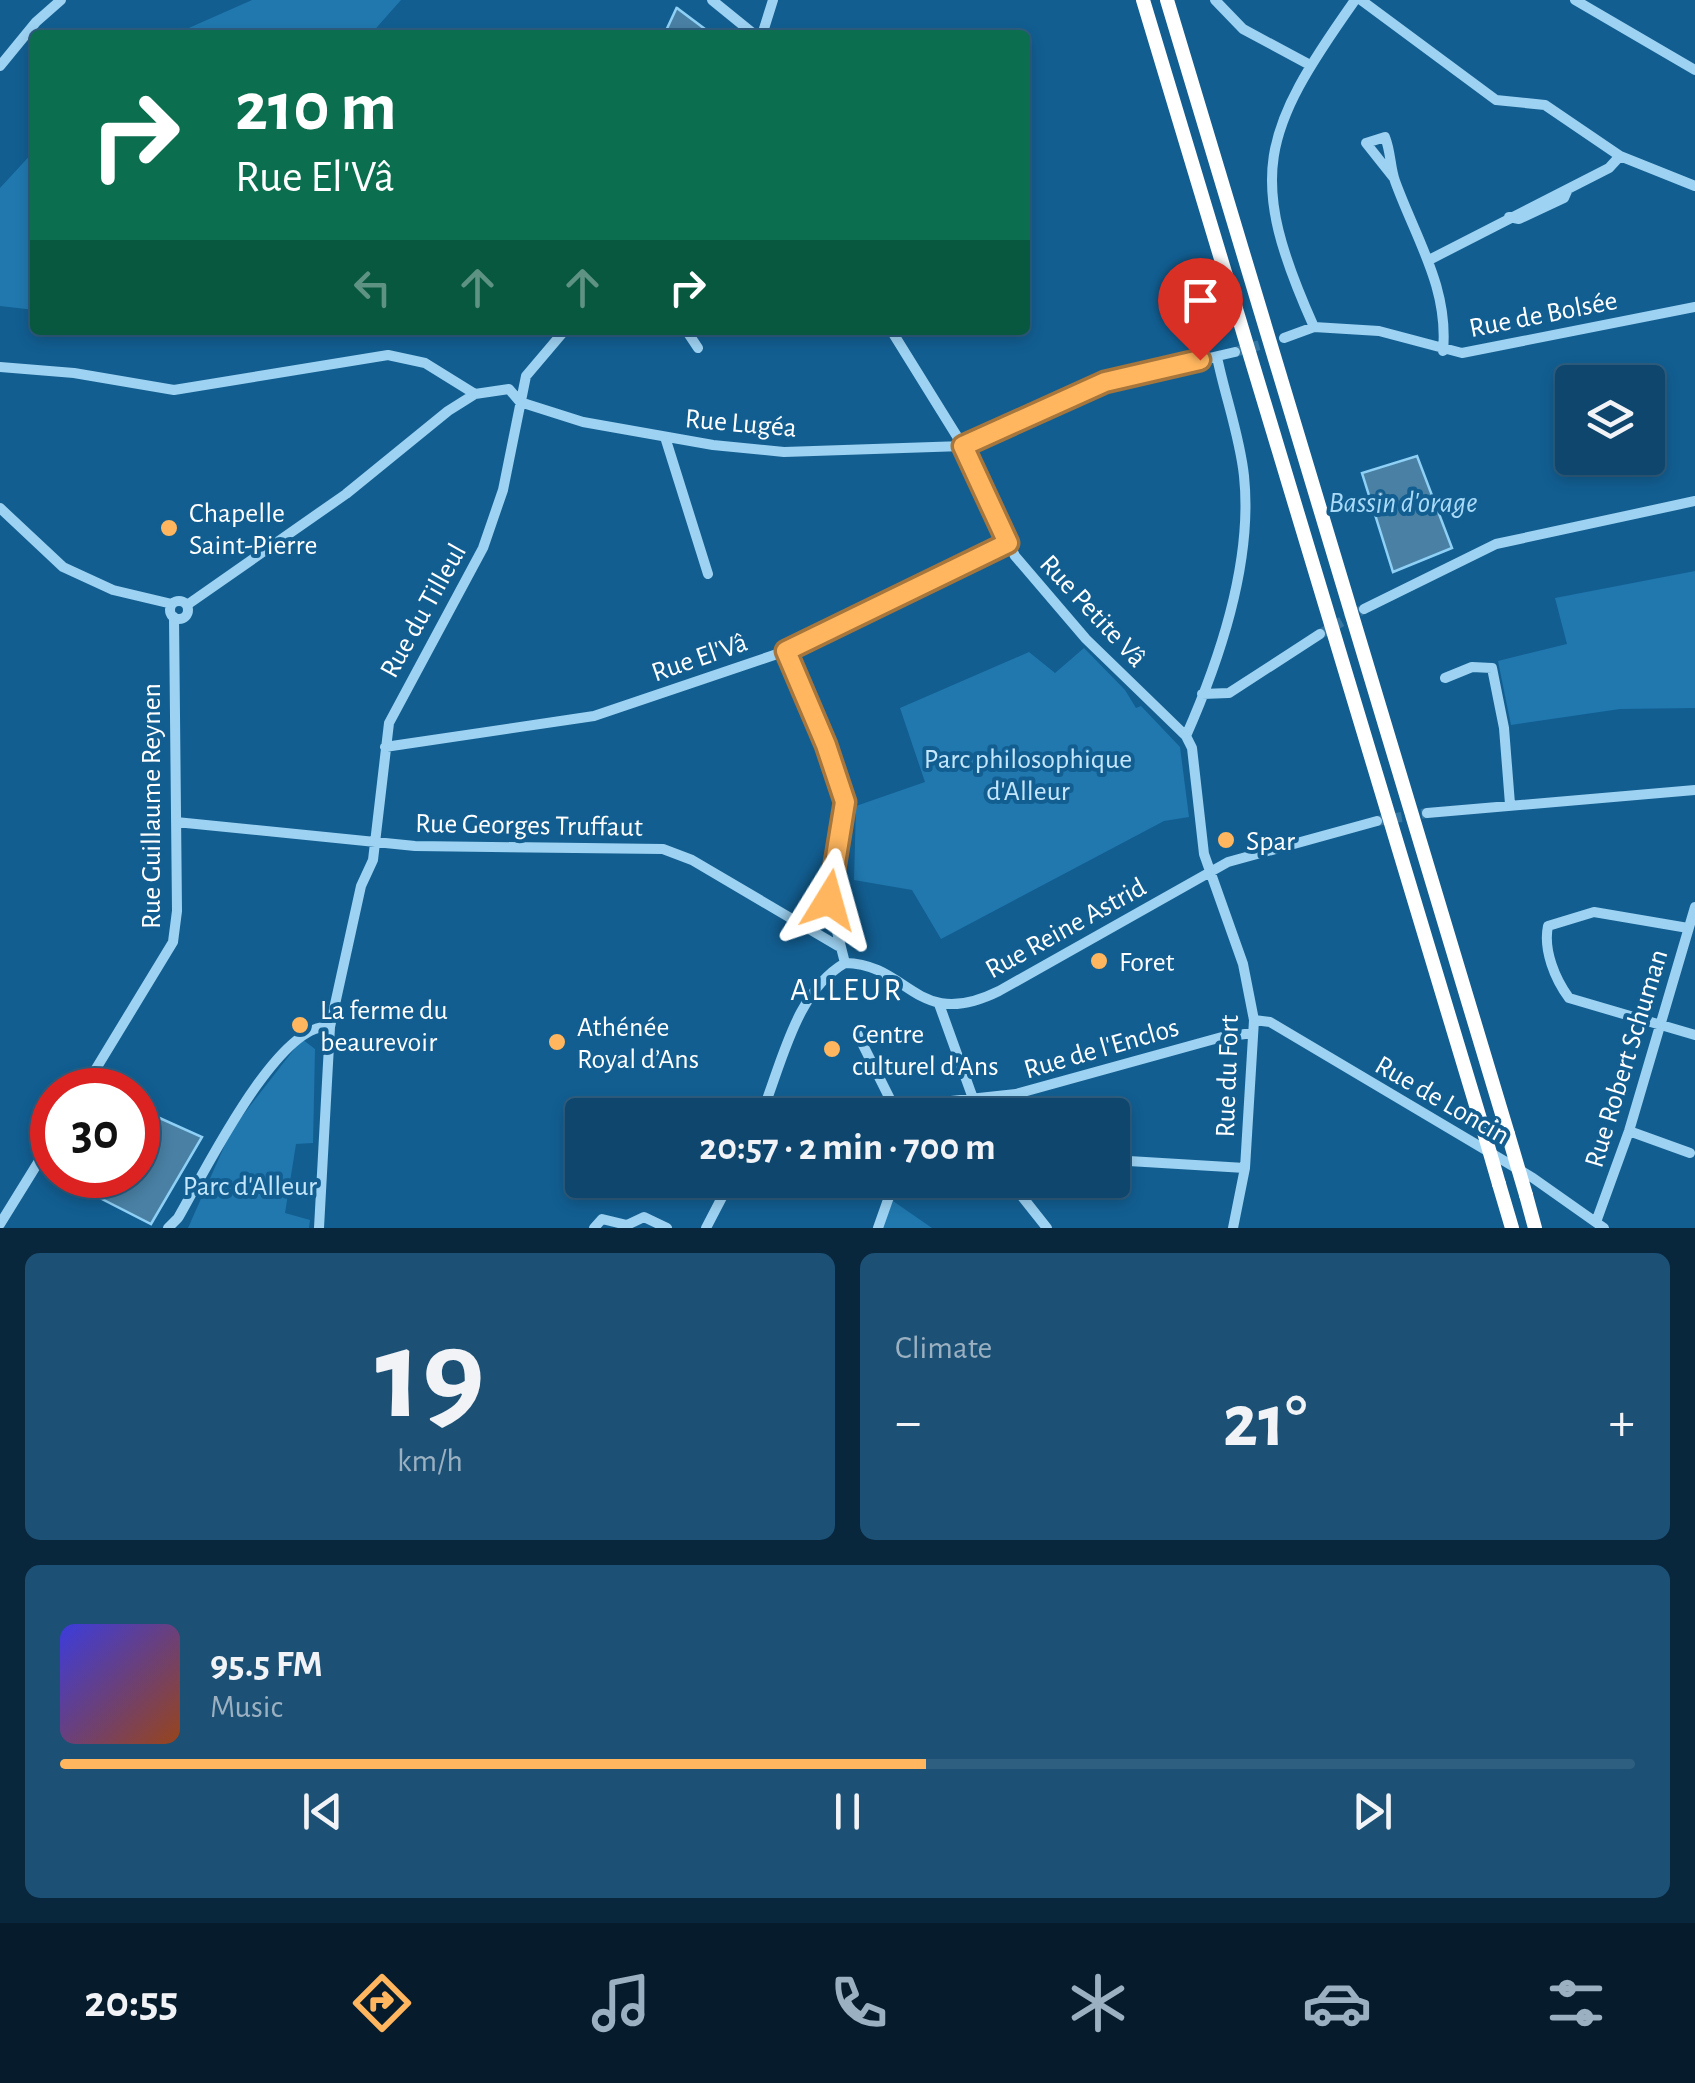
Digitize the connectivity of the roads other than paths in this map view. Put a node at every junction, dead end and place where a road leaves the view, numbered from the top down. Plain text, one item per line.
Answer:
1 (62, 0) edge
2 (712, 0) edge
3 (773, 0) edge
4 (1140, 0) edge
5 (1166, 0) edge
6 (1216, 0) edge
7 (1358, 0) edge
8 (1575, 0) edge
9 (751, 30) edge
10 (760, 30) edge
11 (1310, 65) junction
12 (0, 66) edge
13 (1695, 70) edge
14 (1620, 156) junction
15 (1393, 177) dead end
16 (1695, 186) edge
17 (1431, 259) junction
18 (1695, 307) edge
19 (1314, 327) junction
20 (561, 335) edge
21 (689, 335) edge
22 (894, 335) edge
23 (1284, 338) tunnel mouth
24 (698, 348) dead end
25 (1235, 352) tunnel mouth
26 (1443, 352) junction
27 (1217, 357) junction
28 (0, 367) edge
29 (476, 394) junction
30 (520, 402) junction
31 (665, 437) junction
32 (963, 446) junction
33 (1695, 502) edge
34 (0, 508) edge
35 (1008, 543) junction
36 (708, 574) dead end
37 (172, 604) junction
38 (187, 606) junction
39 (1364, 609) tunnel mouth
40 (174, 618) junction
41 (1320, 634) tunnel mouth
42 (786, 651) junction
43 (1445, 678) dead end
44 (1202, 694) junction
45 (1186, 736) junction
46 (385, 748) junction
47 (1695, 790) edge
48 (1510, 804) junction
49 (1427, 813) tunnel mouth
50 (1377, 821) tunnel mouth
51 (176, 822) junction
52 (375, 841) junction
53 (1210, 870) junction
54 (1695, 911) edge
55 (1688, 928) junction
56 (838, 946) junction
57 (845, 962) junction
58 (940, 1004) junction
59 (1254, 1020) junction
60 (1662, 1025) junction
61 (330, 1026) junction
62 (856, 1031) dead end
63 (1254, 1033) junction
64 (1695, 1035) edge
65 (96, 1068) edge
66 (1016, 1094) junction
67 (768, 1098) edge
68 (890, 1098) edge
69 (974, 1098) edge
70 (993, 1098) edge
71 (1016, 1098) edge
72 (1629, 1132) junction
73 (1690, 1153) dead end
74 (1130, 1161) edge
75 (1245, 1168) junction
76 (30, 1176) edge
77 (722, 1198) edge
78 (889, 1198) edge
79 (1023, 1198) edge
80 (0, 1224) edge
81 (1600, 1225) edge
82 (168, 1228) edge
83 (319, 1228) edge
84 (594, 1228) edge
85 (667, 1228) edge
86 (706, 1228) edge
87 (878, 1228) edge
88 (1047, 1228) edge
89 (1233, 1228) edge
90 (1512, 1228) edge
91 (1535, 1228) edge

1 - 12 street
2 - 9 street
3 - 10 street
4 - 90 highway, bridge
5 - 91 highway, bridge
6 - 11 street
7 - 11 street
7 - 14 street
8 - 13 street
11 - 19 street
14 - 16 street
14 - 17 street
15 - 17 street
17 - 26 street
18 - 26 street, Rue de Bolsée
19 - 23 street, Rue de Bolsée
19 - 26 street, Rue de Bolsée
20 - 30 street, Rue du Tilleul
21 - 24 street
22 - 32 street, Rue Petite Vâ
25 - 27 street
27 - 32 street
27 - 44 street
28 - 29 street
29 - 30 street, Rue Lugéa
29 - 38 street
30 - 31 street, Rue Lugéa
30 - 46 street, Rue du Tilleul
31 - 32 street, Rue Lugéa
31 - 36 street
32 - 35 street, Rue Petite Vâ
33 - 39 street
34 - 37 street
35 - 42 street, Rue El'Vâ
35 - 45 street, Rue Petite Vâ
37 - 38 street
37 - 40 street, Rue Guillaume Reynen
38 - 40 street
40 - 51 street, Rue Guillaume Reynen
41 - 44 street
42 - 46 street, Rue El'Vâ
42 - 56 street
43 - 48 street
44 - 45 street
45 - 53 street, Rue du Fort
46 - 52 street, Rue du Tilleul
47 - 48 street
48 - 49 street
50 - 53 street, Rue Reine Astrid
51 - 52 street, Rue Georges Truffaut
51 - 65 street, Rue Guillaume Reynen
52 - 56 street, Rue Georges Truffaut
52 - 61 street, Rue du Tilleul
53 - 58 street, Rue Reine Astrid
53 - 59 street, Rue du Fort
54 - 55 street, Rue Robert Schuman
55 - 60 street, Rue Robert Schuman
55 - 60 street
56 - 57 street
57 - 58 street
57 - 67 street
58 - 69 street
59 - 63 street, Rue du Fort
59 - 81 street, Rue de Loncin
60 - 64 street
60 - 72 street, Rue Robert Schuman
61 - 82 street
61 - 83 street, Rue du Tilleul
62 - 68 street
63 - 66 street, Rue de l'Enclos
63 - 75 street, Rue du Fort
66 - 70 street, Rue de l'Enclos
66 - 71 street
72 - 73 street
72 - 81 street, Rue Robert Schuman
74 - 75 street
75 - 89 street, Rue du Fort
76 - 80 street
77 - 86 street
78 - 87 street
79 - 88 street
84 - 85 street

